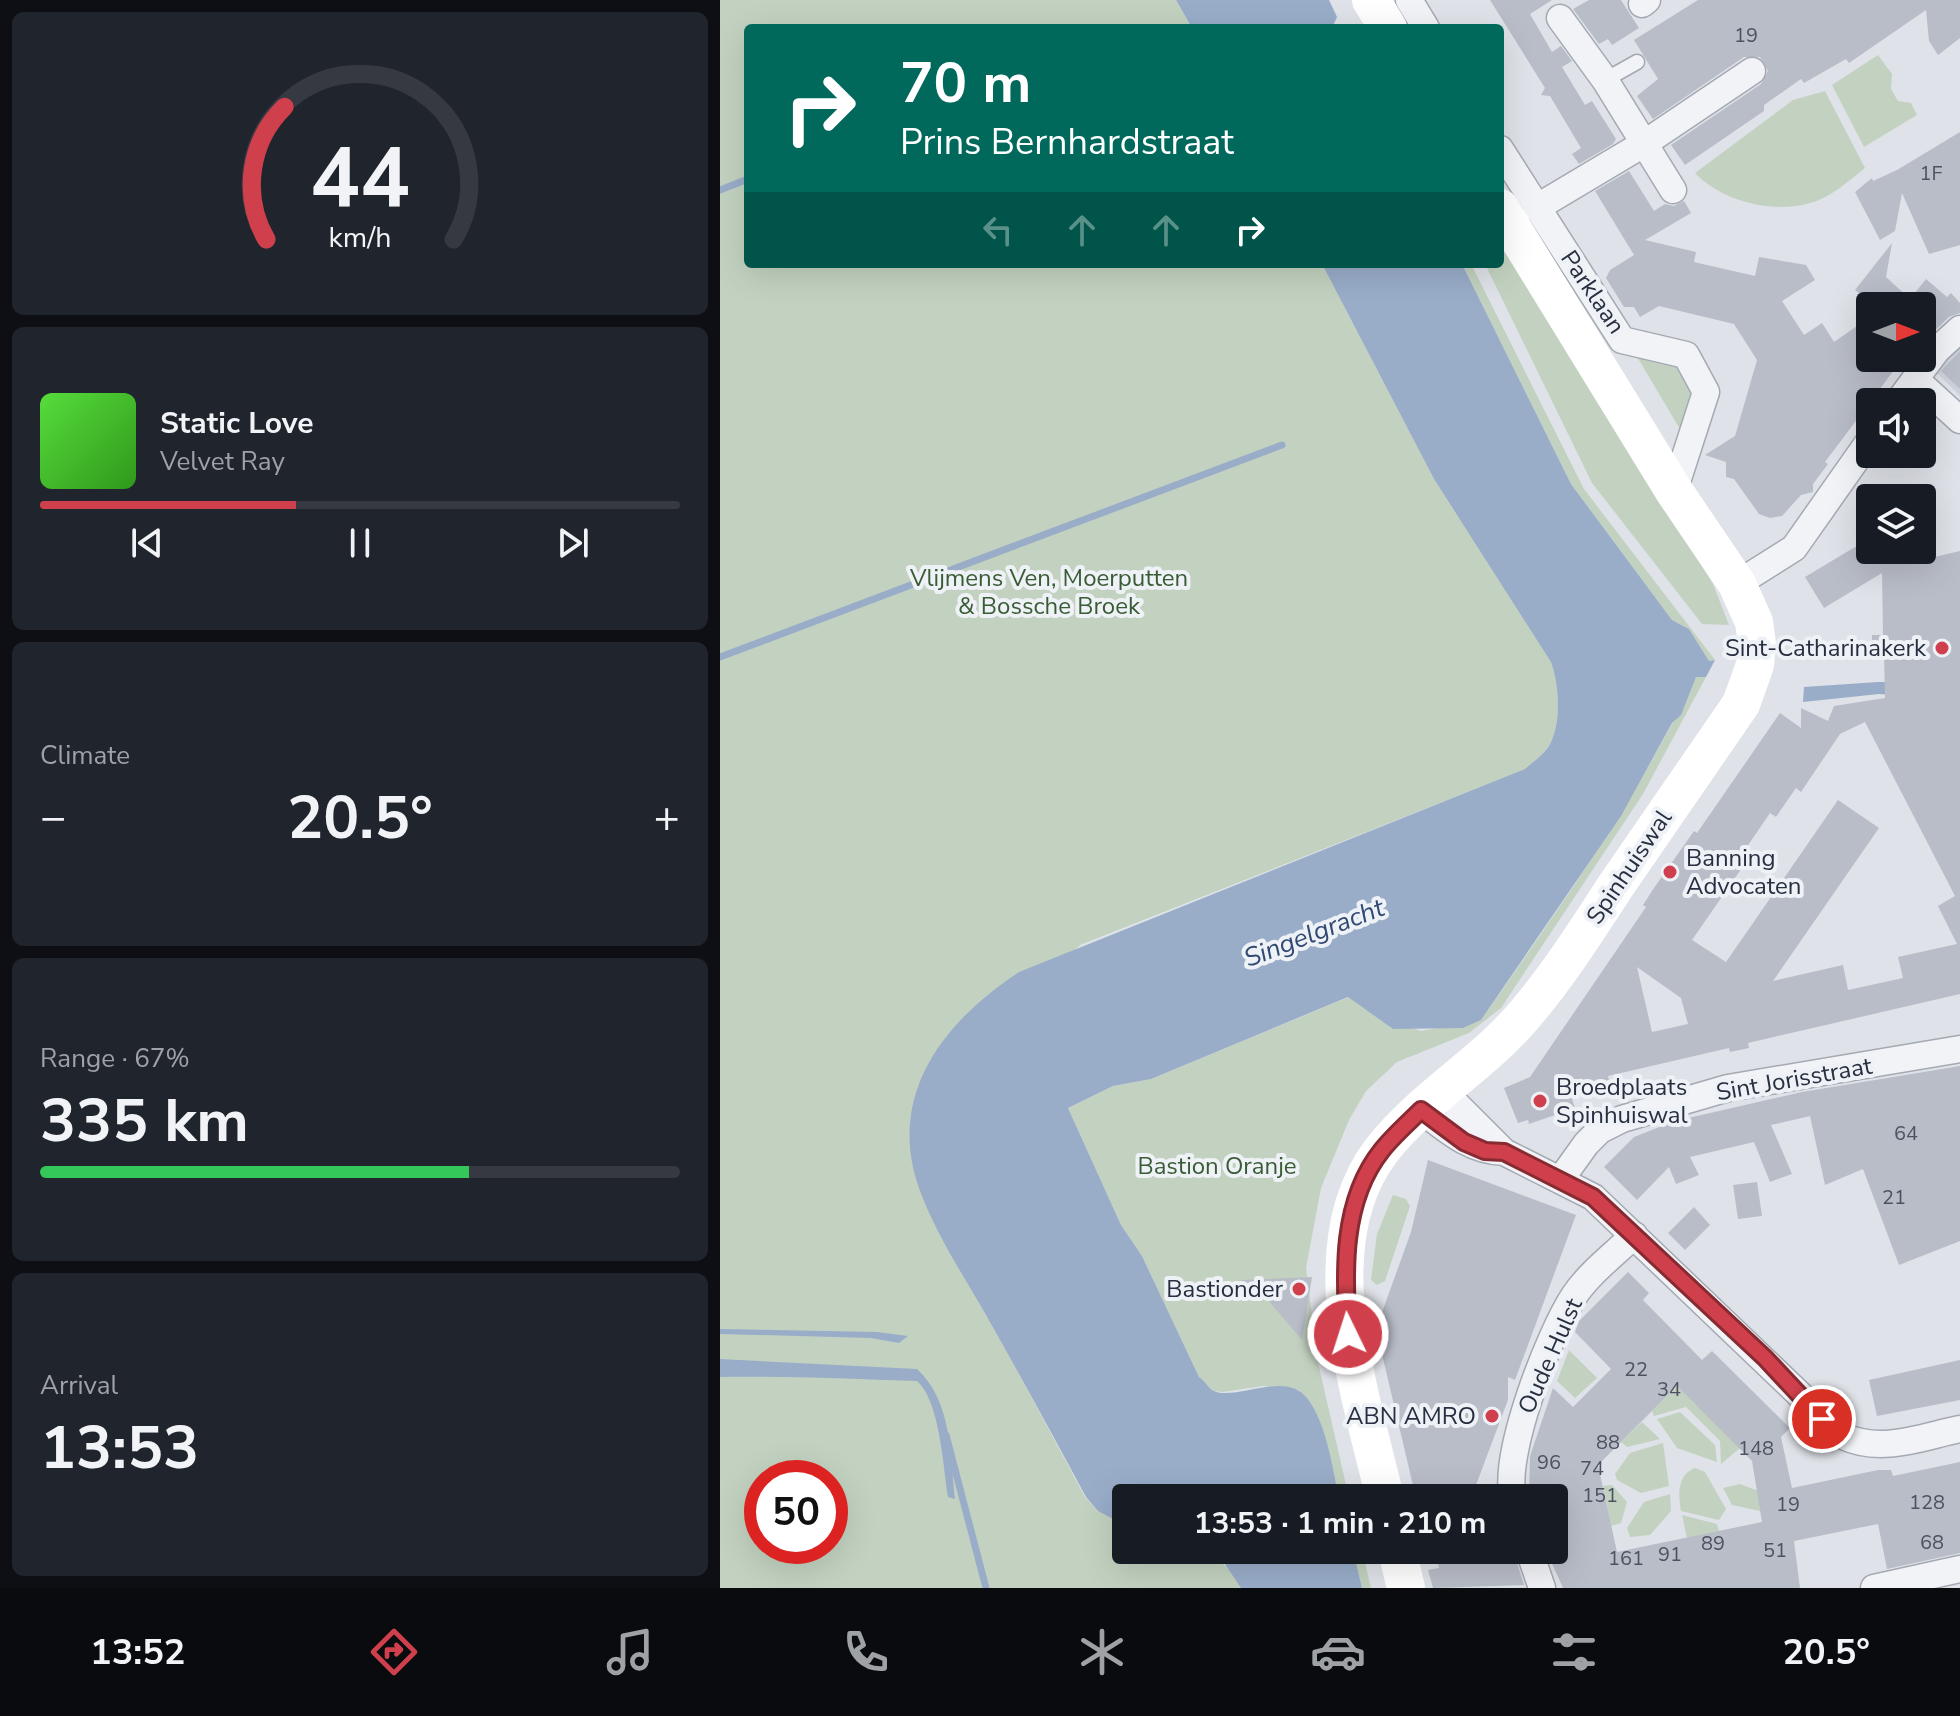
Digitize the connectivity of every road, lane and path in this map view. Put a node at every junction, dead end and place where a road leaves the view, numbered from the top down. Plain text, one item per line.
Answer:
1 (1371, 0) edge
2 (1409, 0) edge
3 (1560, 18) dead end
4 (1386, 24) edge
5 (1424, 24) edge
6 (1637, 62) dead end
7 (1752, 71) dead end
8 (1605, 80) junction
9 (1645, 143) junction
10 (1504, 162) edge
11 (1673, 190) dead end
12 (1518, 208) edge
13 (1960, 329) edge
14 (1915, 379) junction
15 (1908, 388) edge
16 (1960, 420) edge
17 (1856, 460) edge
18 (1674, 491) junction
19 (1737, 584) junction
20 (1960, 1049) edge
21 (1432, 1100) junction
22 (1561, 1179) junction
23 (1634, 1235) junction
24 (1960, 1429) edge
25 (1382, 1484) edge
26 (1512, 1484) edge
27 (1400, 1564) edge
28 (1534, 1564) edge
29 (1960, 1569) edge
30 (1406, 1588) edge
31 (1542, 1588) edge
32 (1874, 1588) edge

1 - 4 main road
2 - 5 street
3 - 8 street
6 - 8 lane
7 - 9 street
8 - 9 street
9 - 11 street
9 - 12 street
10 - 12 street, Parklaan
12 - 18 main road, Parklaan
12 - 18 street, Parklaan
13 - 14 street
14 - 15 street
14 - 16 street
17 - 19 street
18 - 19 main road, Parklaan
19 - 21 main road, Spinhuiswal
20 - 22 street, Sint Jorisstraat
21 - 22 street
21 - 25 main road, Spinhuiswal
22 - 23 street
23 - 24 street
23 - 26 street, Oude Hulst
27 - 30 main road
28 - 31 street
29 - 32 street

